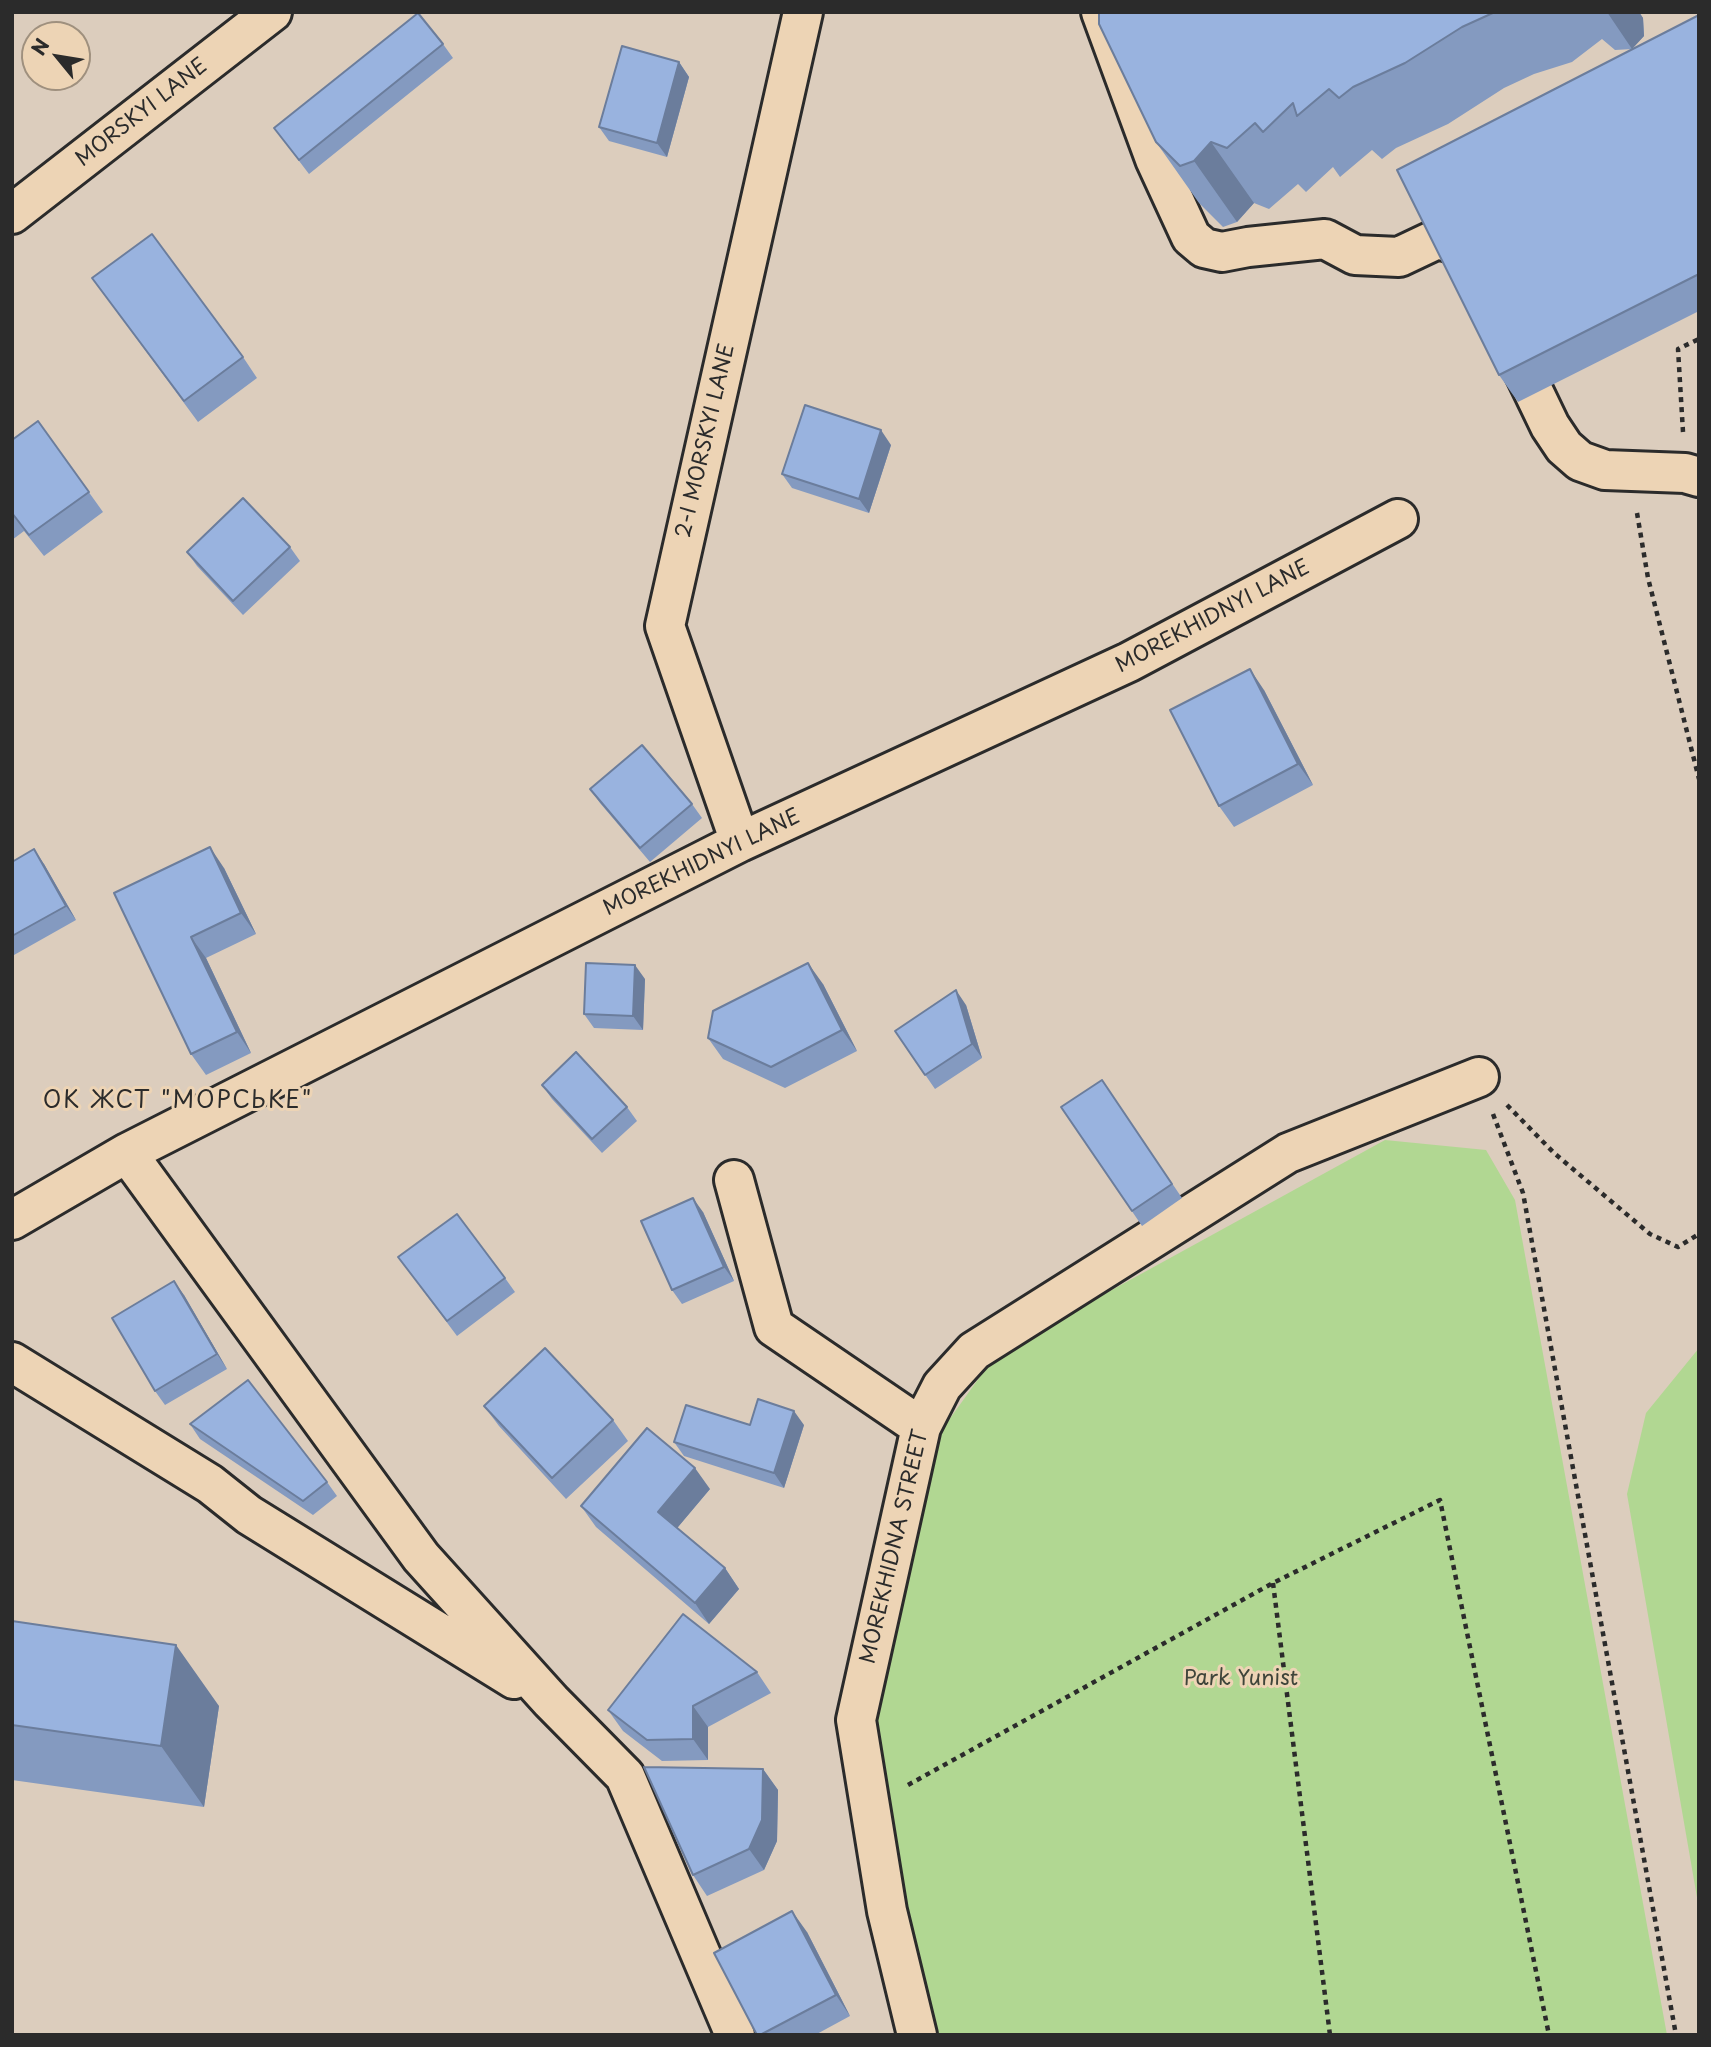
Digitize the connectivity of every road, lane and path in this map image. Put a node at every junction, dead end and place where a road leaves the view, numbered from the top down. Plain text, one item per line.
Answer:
1 (272, 12) edge
2 (1101, 12) edge
3 (801, 22) edge
4 (12, 214) edge
5 (1699, 339) edge
6 (1678, 349) dead end
7 (1633, 470) junction
8 (1699, 477) edge
9 (1398, 519) dead end
10 (1699, 779) edge
11 (740, 842) junction
12 (1479, 1077) junction
13 (127, 1153) junction
14 (734, 1180) dead end
15 (12, 1220) edge
16 (1699, 1234) edge
17 (12, 1363) edge
18 (12, 1384) edge
19 (921, 1427) junction
20 (249, 1515) junction
21 (1272, 1583) junction
22 (551, 1701) junction
23 (870, 1805) junction
24 (735, 2035) edge
25 (917, 2035) edge
26 (1330, 2035) edge
27 (1549, 2035) edge
28 (1676, 2035) edge

1 - 4 street, MORSKYI LANE
2 - 7 street
3 - 11 street, 2-I MORSKYI LANE
5 - 6 path
7 - 8 street
7 - 10 path
9 - 11 street, MOREKHIDNYI LANE
11 - 13 street, MOREKHIDNYI LANE
12 - 16 path
12 - 19 street, MOREKHIDNA STREET
12 - 28 path
13 - 15 street, MOREKHIDNYI LANE
13 - 22 street
14 - 19 street
17 - 20 street
18 - 20 street
19 - 23 street, MOREKHIDNA STREET
20 - 22 street
21 - 23 path
21 - 26 path
21 - 27 path
22 - 24 street
23 - 25 street, MOREKHIDNA STREET

